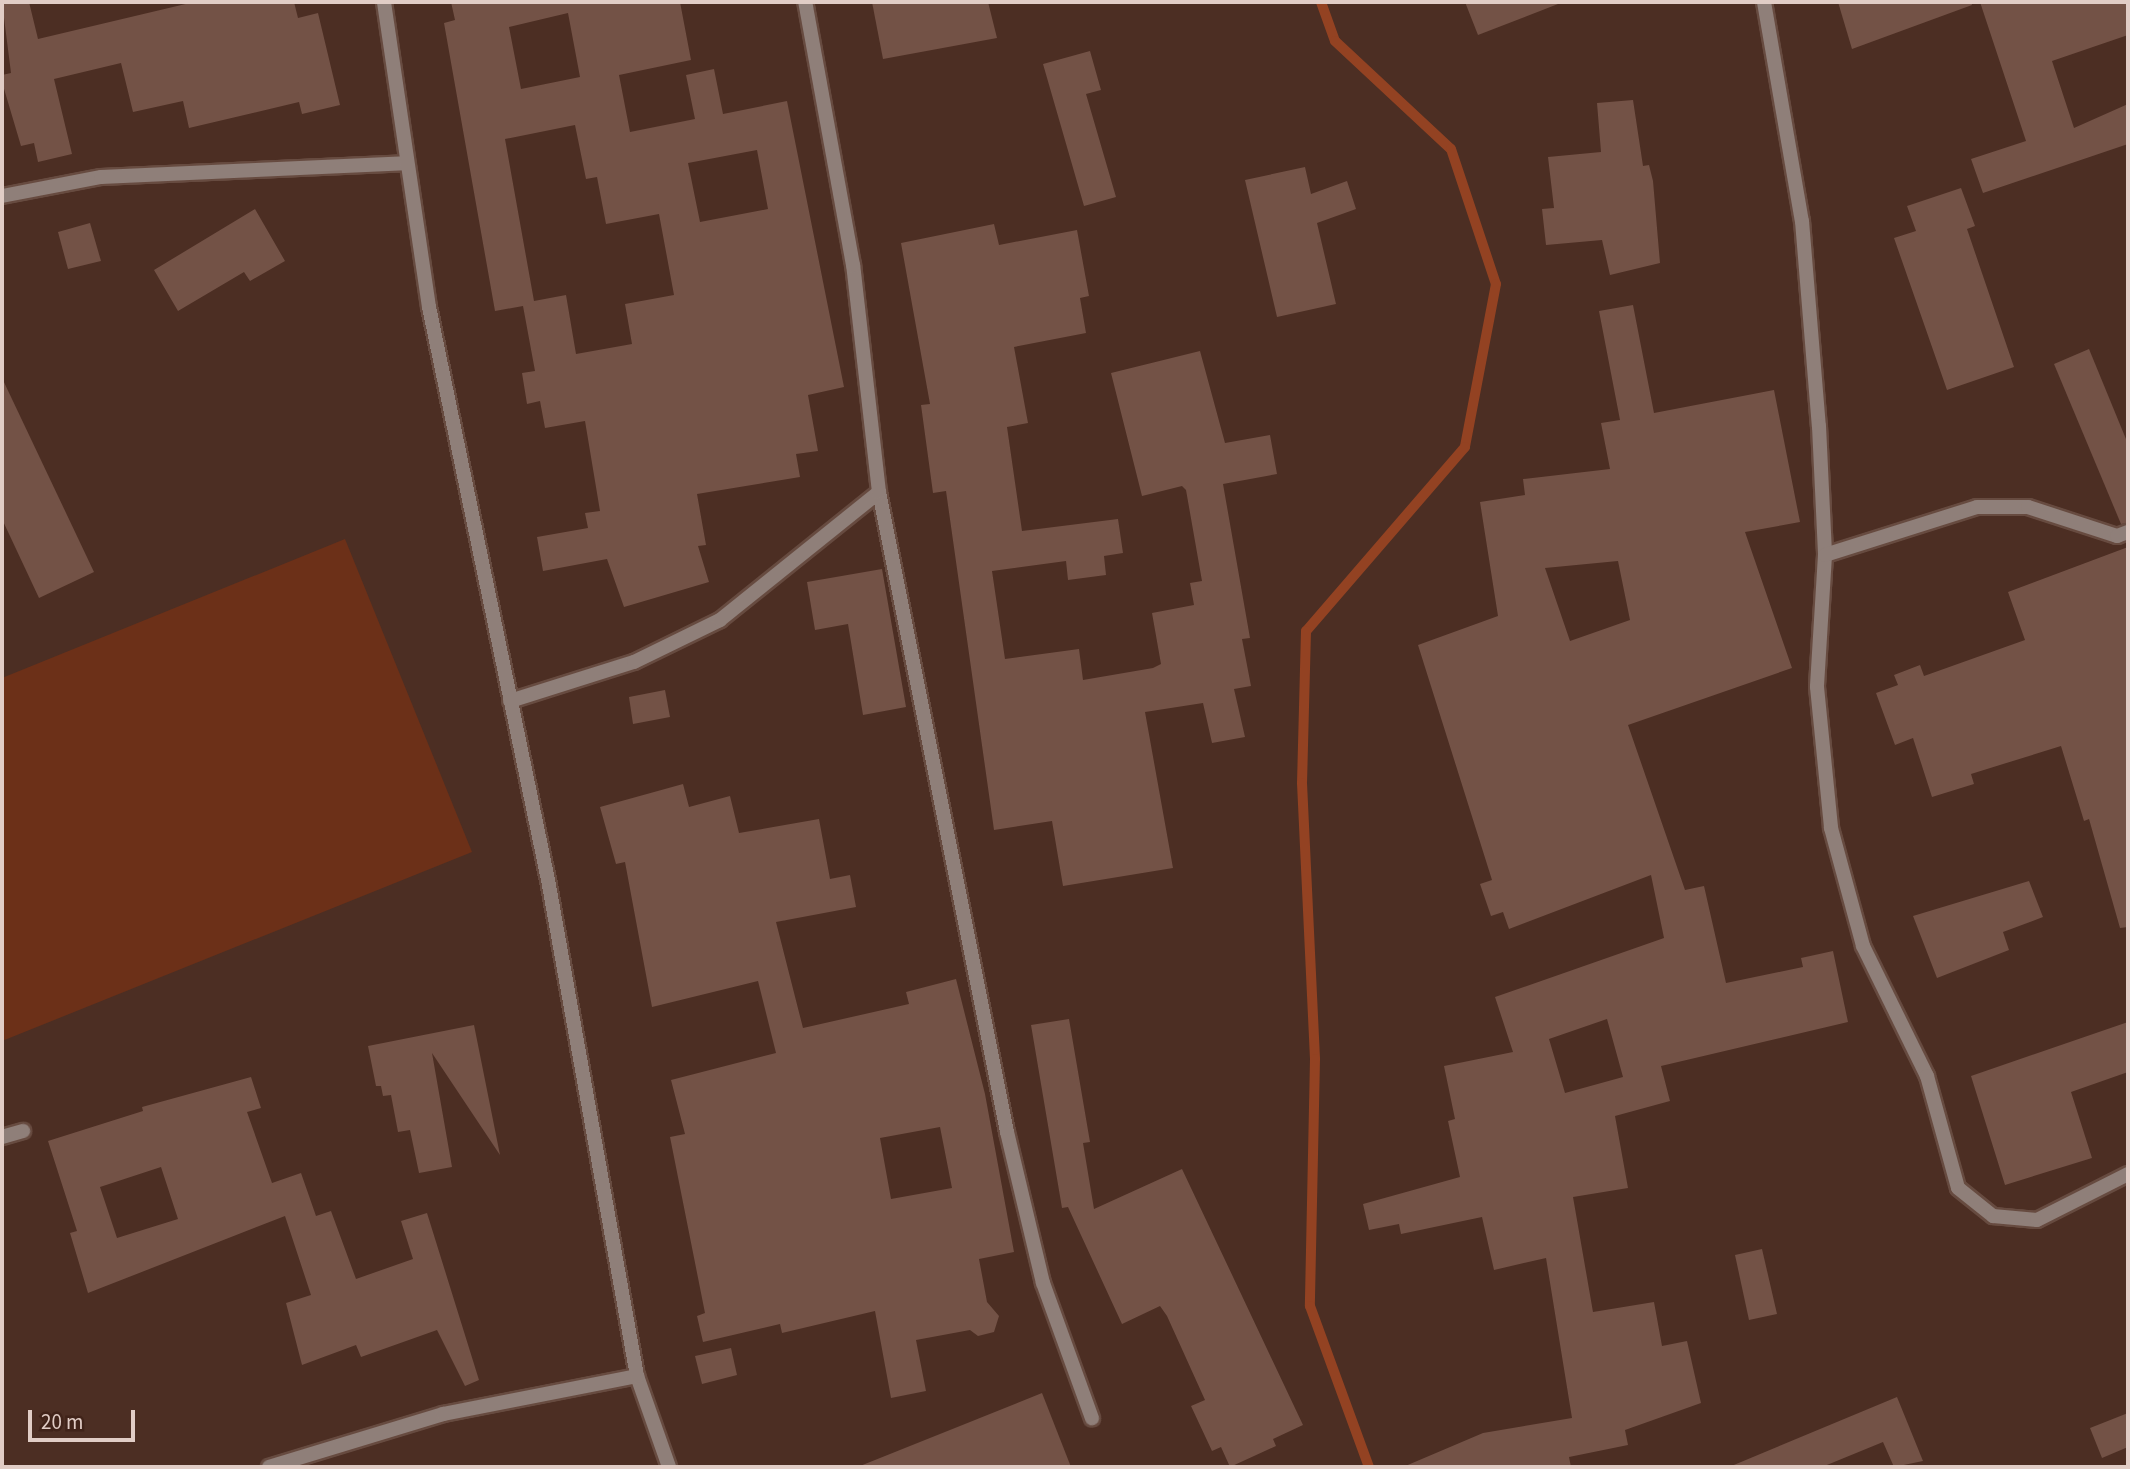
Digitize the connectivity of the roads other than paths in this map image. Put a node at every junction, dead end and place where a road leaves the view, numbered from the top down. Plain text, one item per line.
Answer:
1 (384, 2) edge
2 (805, 2) edge
3 (1764, 2) edge
4 (405, 163) junction
5 (2, 196) edge
6 (879, 492) junction
7 (2128, 532) edge
8 (1825, 555) junction
9 (510, 701) junction
10 (23, 1131) dead end
11 (2, 1138) edge
12 (2128, 1174) edge
13 (637, 1376) junction
14 (1092, 1418) dead end
15 (269, 1467) edge
16 (669, 1467) edge

1 - 4 street
2 - 6 street
3 - 8 street
4 - 5 street
4 - 9 street
6 - 9 street
6 - 14 street
7 - 8 street
8 - 12 street
9 - 13 street
10 - 11 street
13 - 15 street
13 - 16 street

